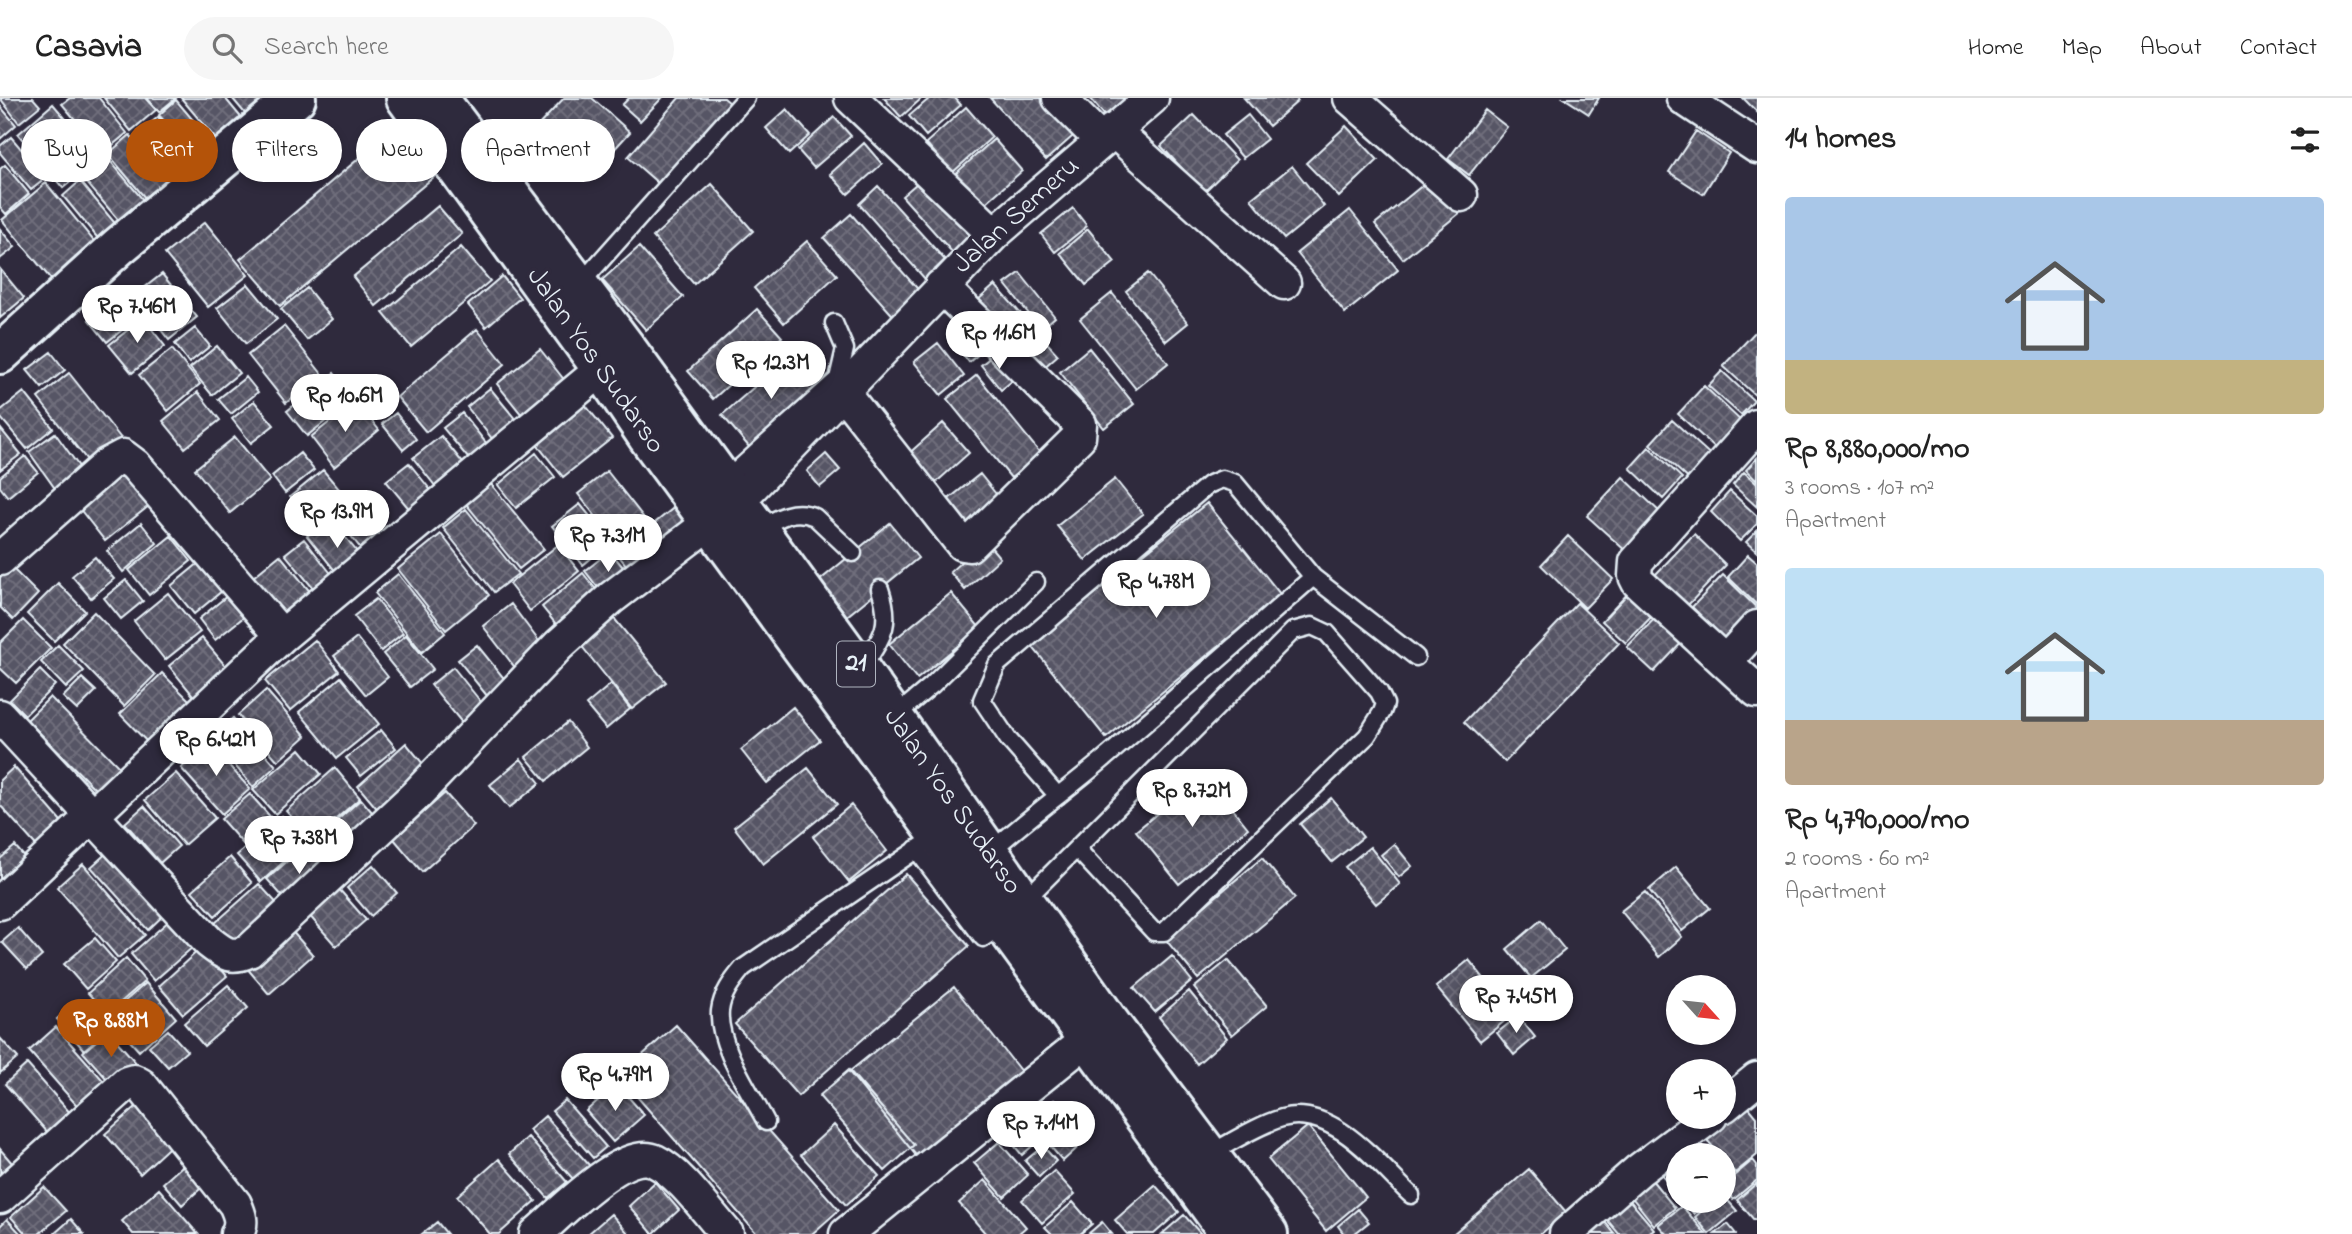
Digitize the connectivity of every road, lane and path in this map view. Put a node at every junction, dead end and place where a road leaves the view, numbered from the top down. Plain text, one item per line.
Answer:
1 (296, 98) edge
2 (406, 98) edge
3 (746, 98) edge
4 (850, 98) edge
5 (1059, 98) edge
6 (1152, 98) edge
7 (1350, 98) edge
8 (1684, 98) edge
9 (444, 113) edge
10 (1107, 135) junction
11 (1757, 146) edge
12 (1461, 195) dead end
13 (994, 234) junction
14 (1284, 283) dead end
15 (580, 284) junction
16 (941, 286) junction
17 (834, 323) dead end
18 (0, 354) edge
19 (602, 369) junction
20 (842, 391) junction
21 (1757, 426) edge
22 (732, 516) junction
23 (853, 553) dead end
24 (0, 559) edge
25 (1313, 577) junction
26 (1036, 582) dead end
27 (880, 589) dead end
28 (1757, 627) edge
29 (282, 636) junction
30 (1416, 657) dead end
31 (1726, 661) junction
32 (861, 671) junction
33 (1757, 691) edge
34 (0, 716) edge
35 (892, 718) junction
36 (1058, 796) junction
37 (90, 816) junction
38 (927, 842) junction
39 (1077, 849) junction
40 (989, 853) junction
41 (0, 903) edge
42 (1013, 913) junction
43 (1097, 1031) junction
44 (1757, 1079) edge
45 (1736, 1096) edge
46 (766, 1122) dead end
47 (1694, 1129) edge
48 (1196, 1162) junction
49 (1412, 1195) dead end
50 (0, 1197) edge
51 (237, 1234) edge
52 (536, 1234) edge
53 (727, 1234) edge
54 (846, 1234) edge
55 (1230, 1234) edge
56 (1268, 1234) edge
57 (1566, 1234) edge

1 - 18 main road
2 - 9 main road, Jalan Yos Sudarso / 21
3 - 15 lane
4 - 13 street
5 - 10 street
6 - 10 street, Jalan Semeru
7 - 12 street
8 - 11 street
9 - 15 main road, Jalan Yos Sudarso / 21
9 - 19 main road, Jalan Yos Sudarso / 21
10 - 13 street, Jalan Semeru
10 - 14 street
13 - 16 street, Jalan Semeru
15 - 22 main road, Jalan Yos Sudarso / 21
16 - 20 street, Jalan Semeru
16 - 20 street
17 - 22 lane
19 - 22 main road, Jalan Yos Sudarso / 21
19 - 29 street
20 - 22 street, Jalan Semeru
21 - 31 street
22 - 23 lane
22 - 32 main road, Jalan Yos Sudarso / 21
22 - 37 street, Jalan Semeru
22 - 38 main road, Jalan Yos Sudarso / 21
24 - 29 street
25 - 30 lane
25 - 36 lane
25 - 36 lane
26 - 35 lane
27 - 32 lane
28 - 31 street
29 - 37 street
31 - 33 street
32 - 35 main road, Jalan Yos Sudarso / 21
34 - 37 street, Jalan Semeru
35 - 40 main road, Jalan Yos Sudarso / 21
36 - 40 lane
37 - 41 street
38 - 42 main road, Jalan Yos Sudarso / 21
38 - 46 lane
39 - 39 lane
39 - 42 lane
40 - 42 main road, Jalan Yos Sudarso / 21
42 - 43 main road, Jalan Yos Sudarso / 21
43 - 48 main road, Jalan Yos Sudarso / 21
43 - 54 street
44 - 45 street
47 - 57 street
48 - 49 lane
48 - 55 main road, Jalan Yos Sudarso / 21
48 - 56 main road, Jalan Yos Sudarso / 21
50 - 51 street
52 - 53 street

